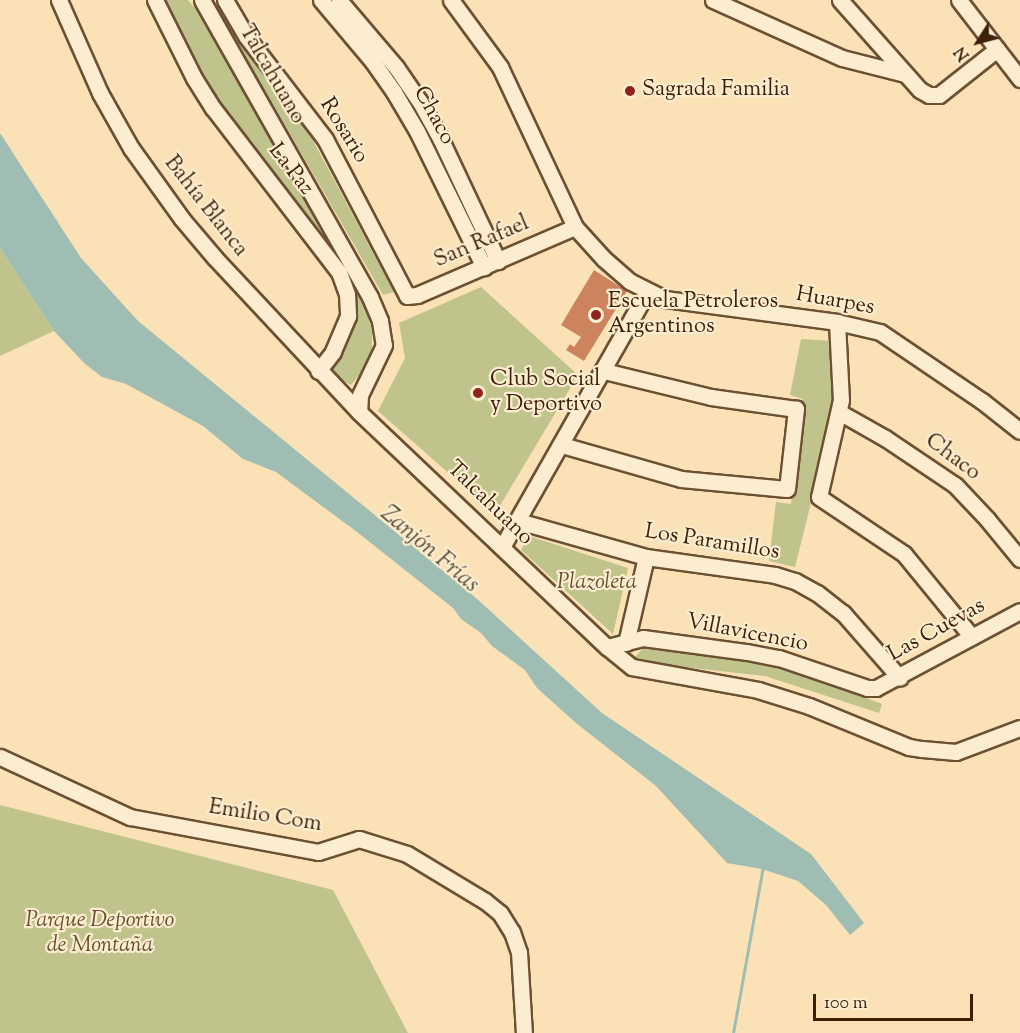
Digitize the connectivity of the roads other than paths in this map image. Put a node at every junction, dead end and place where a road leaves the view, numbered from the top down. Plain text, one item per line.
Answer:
1 (59, 0) edge
2 (155, 0) edge
3 (202, 0) edge
4 (225, 0) edge
5 (321, 0) edge
6 (339, 0) edge
7 (451, 0) edge
8 (713, 0) edge
9 (840, 0) edge
10 (959, 0) edge
11 (997, 49) junction
12 (905, 74) junction
13 (1020, 79) edge
14 (575, 227) junction
15 (491, 264) junction
16 (647, 292) junction
17 (406, 296) joint
18 (837, 322) junction
19 (318, 371) junction
20 (604, 371) junction
21 (359, 412) junction
22 (839, 412) junction
23 (1020, 431) edge
24 (562, 445) junction
25 (518, 521) junction
26 (502, 547) junction
27 (646, 556) junction
28 (1020, 559) edge
29 (1020, 611) edge
30 (972, 637) junction
31 (626, 643) junction
32 (607, 647) junction
33 (900, 678) junction
34 (876, 688) joint
35 (1020, 728) edge
36 (0, 757) edge
37 (524, 1033) edge

1 - 19 street, Bahía Blanca
2 - 19 street, La Paz
3 - 21 street, Talcahuano
4 - 17 street, Rosario
5 - 15 street, Chaco
6 - 15 street, Chaco
7 - 14 street, Huarpes
8 - 12 street
9 - 12 street
10 - 11 street
11 - 12 street
11 - 13 street
14 - 15 street, San Rafael
14 - 16 street, Huarpes
15 - 17 street, San Rafael
16 - 18 street, Huarpes
16 - 20 street
18 - 22 street
18 - 23 street, Huarpes
19 - 21 street, Bahía Blanca
20 - 24 street
20 - 24 street
21 - 26 street, Talcahuano
22 - 28 street, Chaco
22 - 30 street
24 - 25 street
25 - 26 street
25 - 27 street, Los Paramillos
26 - 32 street, Talcahuano
27 - 31 street
27 - 33 street, Los Paramillos
29 - 30 street, Las Cuevas
30 - 33 street, Las Cuevas
31 - 32 street, Villavicencio
31 - 34 street, Villavicencio
32 - 35 street, Talcahuano
33 - 34 street, Las Cuevas
36 - 37 street, Emilio Com

